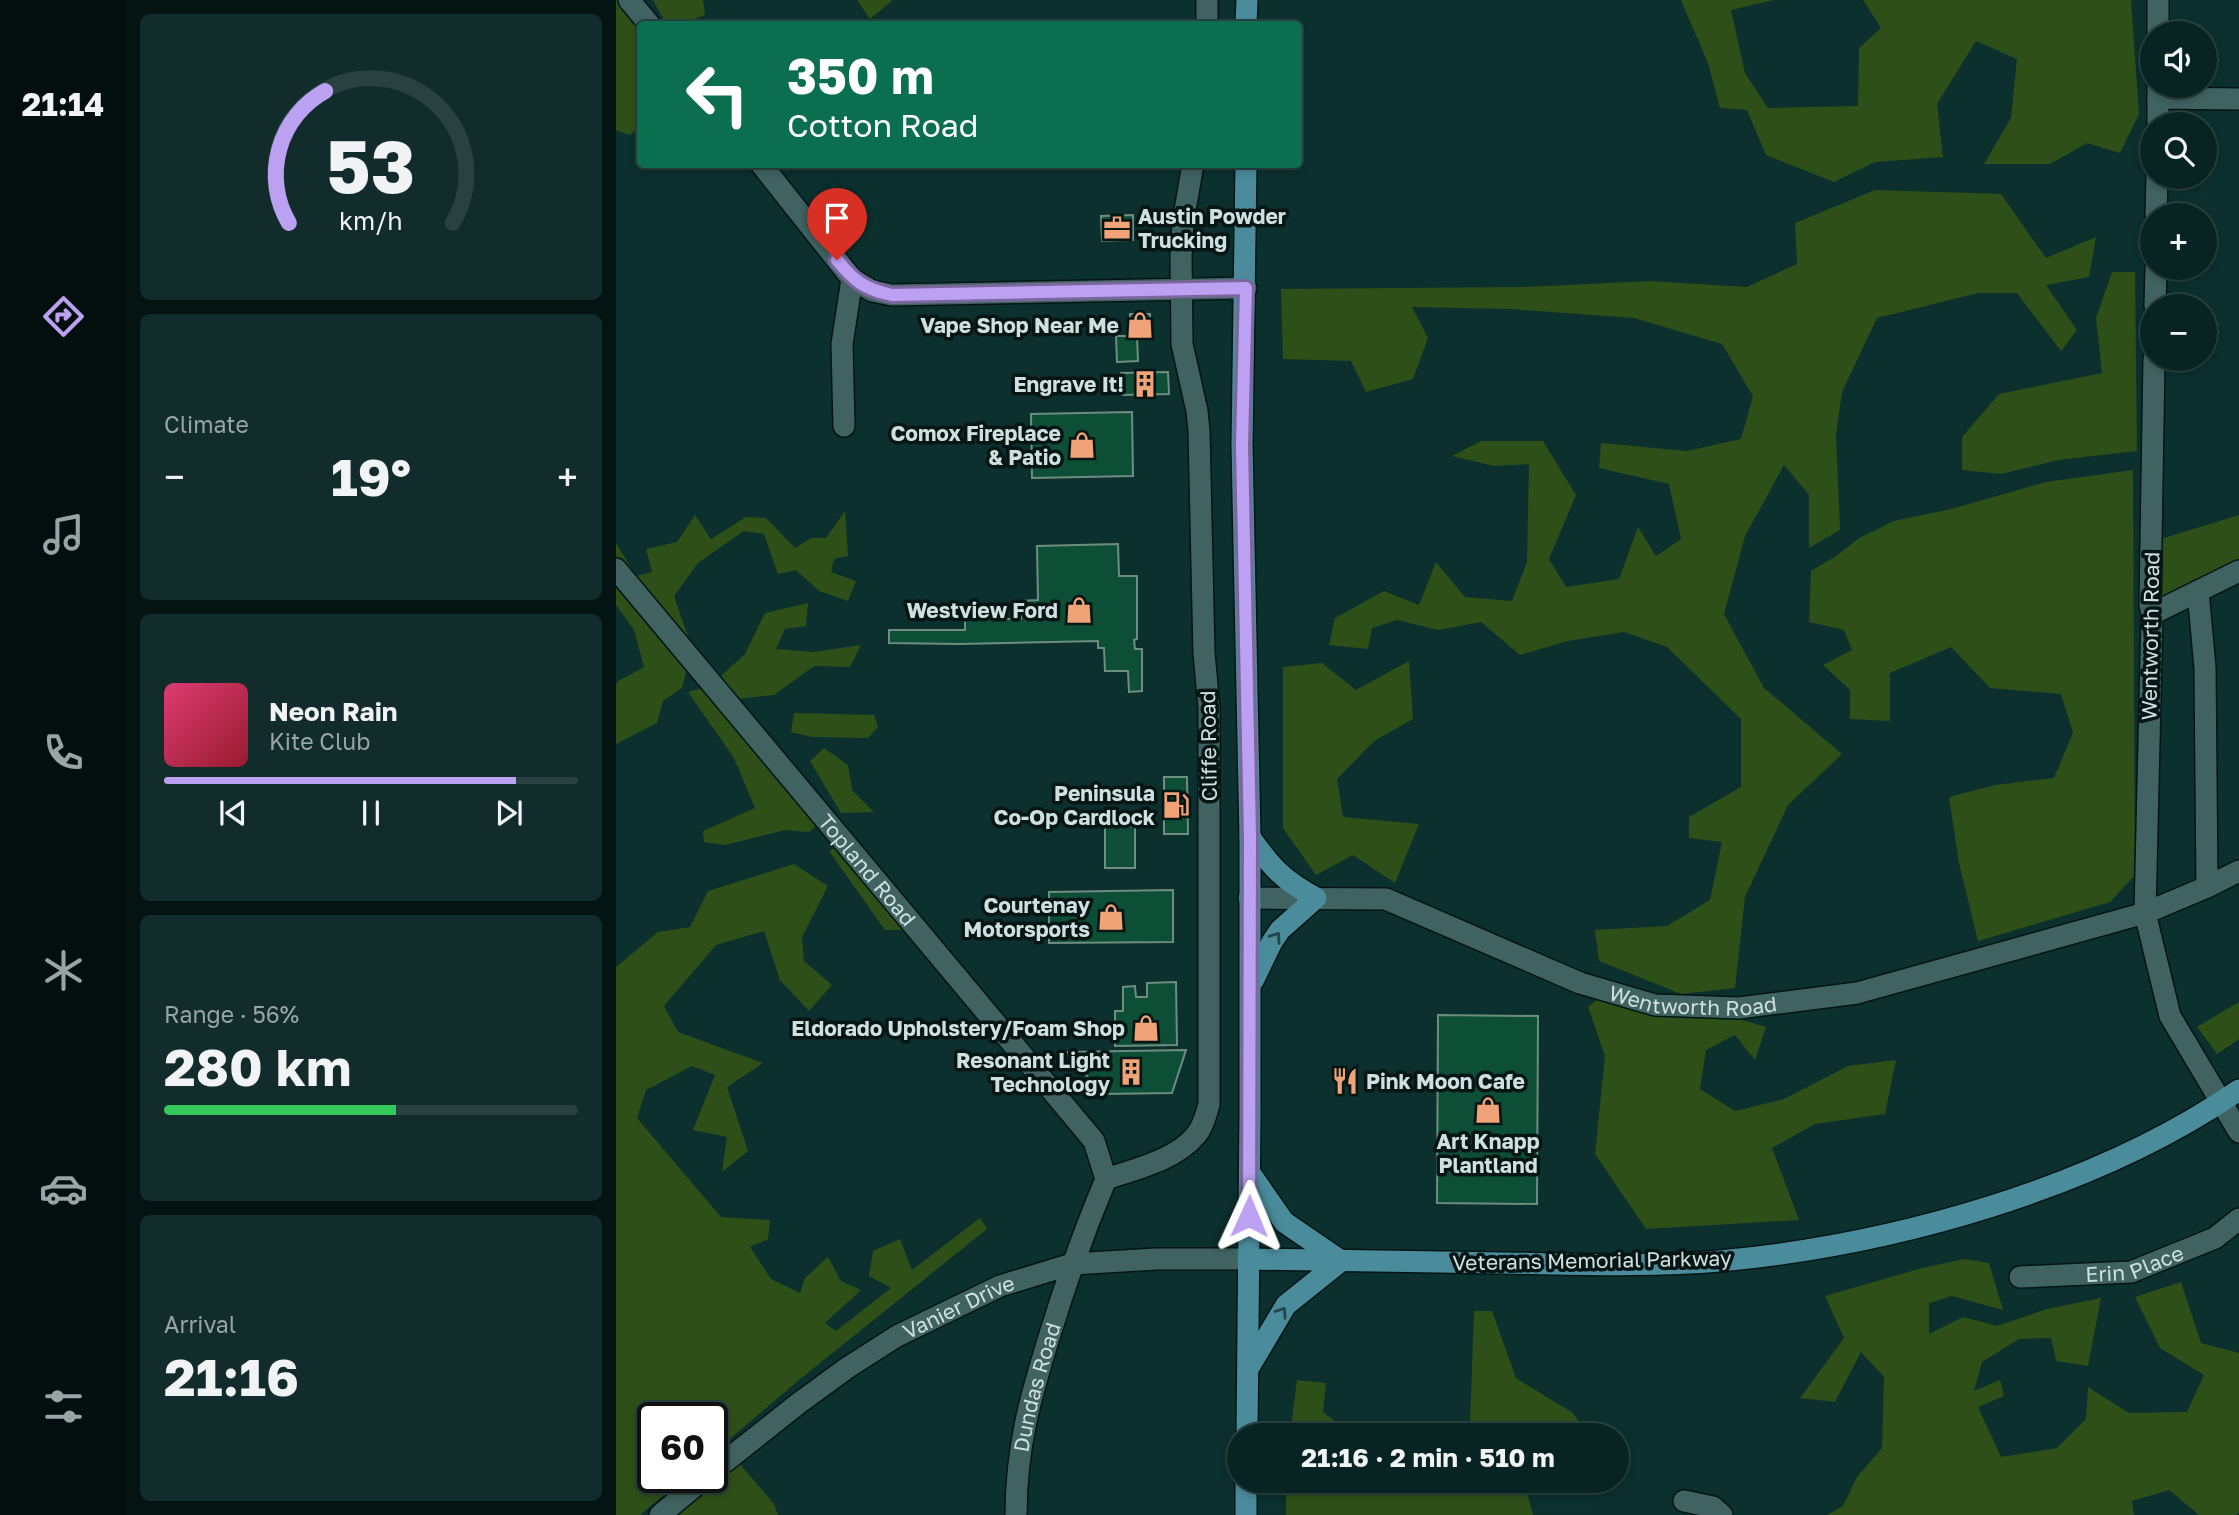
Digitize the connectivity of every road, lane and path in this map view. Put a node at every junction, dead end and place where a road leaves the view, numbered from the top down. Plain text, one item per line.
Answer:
1 (629, 0) edge
2 (1207, 0) edge
3 (1247, 0) edge
4 (2158, 0) edge
5 (646, 21) edge
6 (1207, 21) edge
7 (1247, 21) edge
8 (2158, 21) edge
9 (2217, 97) edge
10 (2239, 99) edge
11 (764, 168) edge
12 (1192, 168) edge
13 (1246, 168) edge
14 (852, 279) junction
15 (1246, 288) junction
16 (1181, 289) junction
17 (2154, 371) edge
18 (844, 426) dead end
19 (616, 569) edge
20 (2239, 571) edge
21 (2198, 591) junction
22 (2152, 614) junction
23 (1250, 837) junction
24 (2239, 871) edge
25 (2207, 887) junction
26 (1249, 898) junction
27 (1316, 898) junction
28 (2145, 913) junction
29 (1250, 987) junction
30 (2239, 1090) edge
31 (2220, 1103) junction
32 (2239, 1132) edge
33 (1250, 1173) junction
34 (1106, 1179) junction
35 (2239, 1219) edge
36 (1248, 1259) junction
37 (1341, 1261) junction
38 (1072, 1264) junction
39 (2020, 1276) dead end
40 (1247, 1371) junction
41 (1247, 1423) edge
42 (728, 1459) edge
43 (687, 1493) edge
44 (1246, 1493) edge
45 (1684, 1502) dead end
46 (660, 1515) edge
47 (1016, 1515) edge
48 (1246, 1515) edge
49 (1722, 1515) edge

1 - 5 street
2 - 6 street
3 - 7 main road
4 - 8 street
9 - 10 street
11 - 14 street
12 - 16 street, Cliffe Road
13 - 15 main road
14 - 16 street
14 - 18 street
15 - 16 street
15 - 23 main road
16 - 34 street, Cliffe Road
17 - 22 street, Wentworth Road
19 - 34 street, Topland Road
20 - 21 street
21 - 22 street
21 - 25 street
22 - 28 street, Wentworth Road
23 - 26 main road
23 - 27 main road
24 - 25 street
25 - 28 street
26 - 27 street, Wentworth Road
26 - 29 main road
27 - 28 street, Wentworth Road
29 -> 27 main road
28 - 31 street, Wentworth Road
29 - 33 main road
30 - 31 main road, Veterans Memorial Parkway
31 - 32 street, Wentworth Road
31 - 37 main road, Veterans Memorial Parkway
33 - 36 main road
33 - 37 main road
34 - 38 street
35 - 39 street, Erin Place
36 - 37 main road, Veterans Memorial Parkway
36 - 38 street, Vanier Drive
36 - 40 main road
40 -> 37 main road
38 - 42 street, Vanier Drive
38 - 47 street, Dundas Road
40 - 41 main road
43 - 46 street
44 - 48 main road
45 - 49 street

